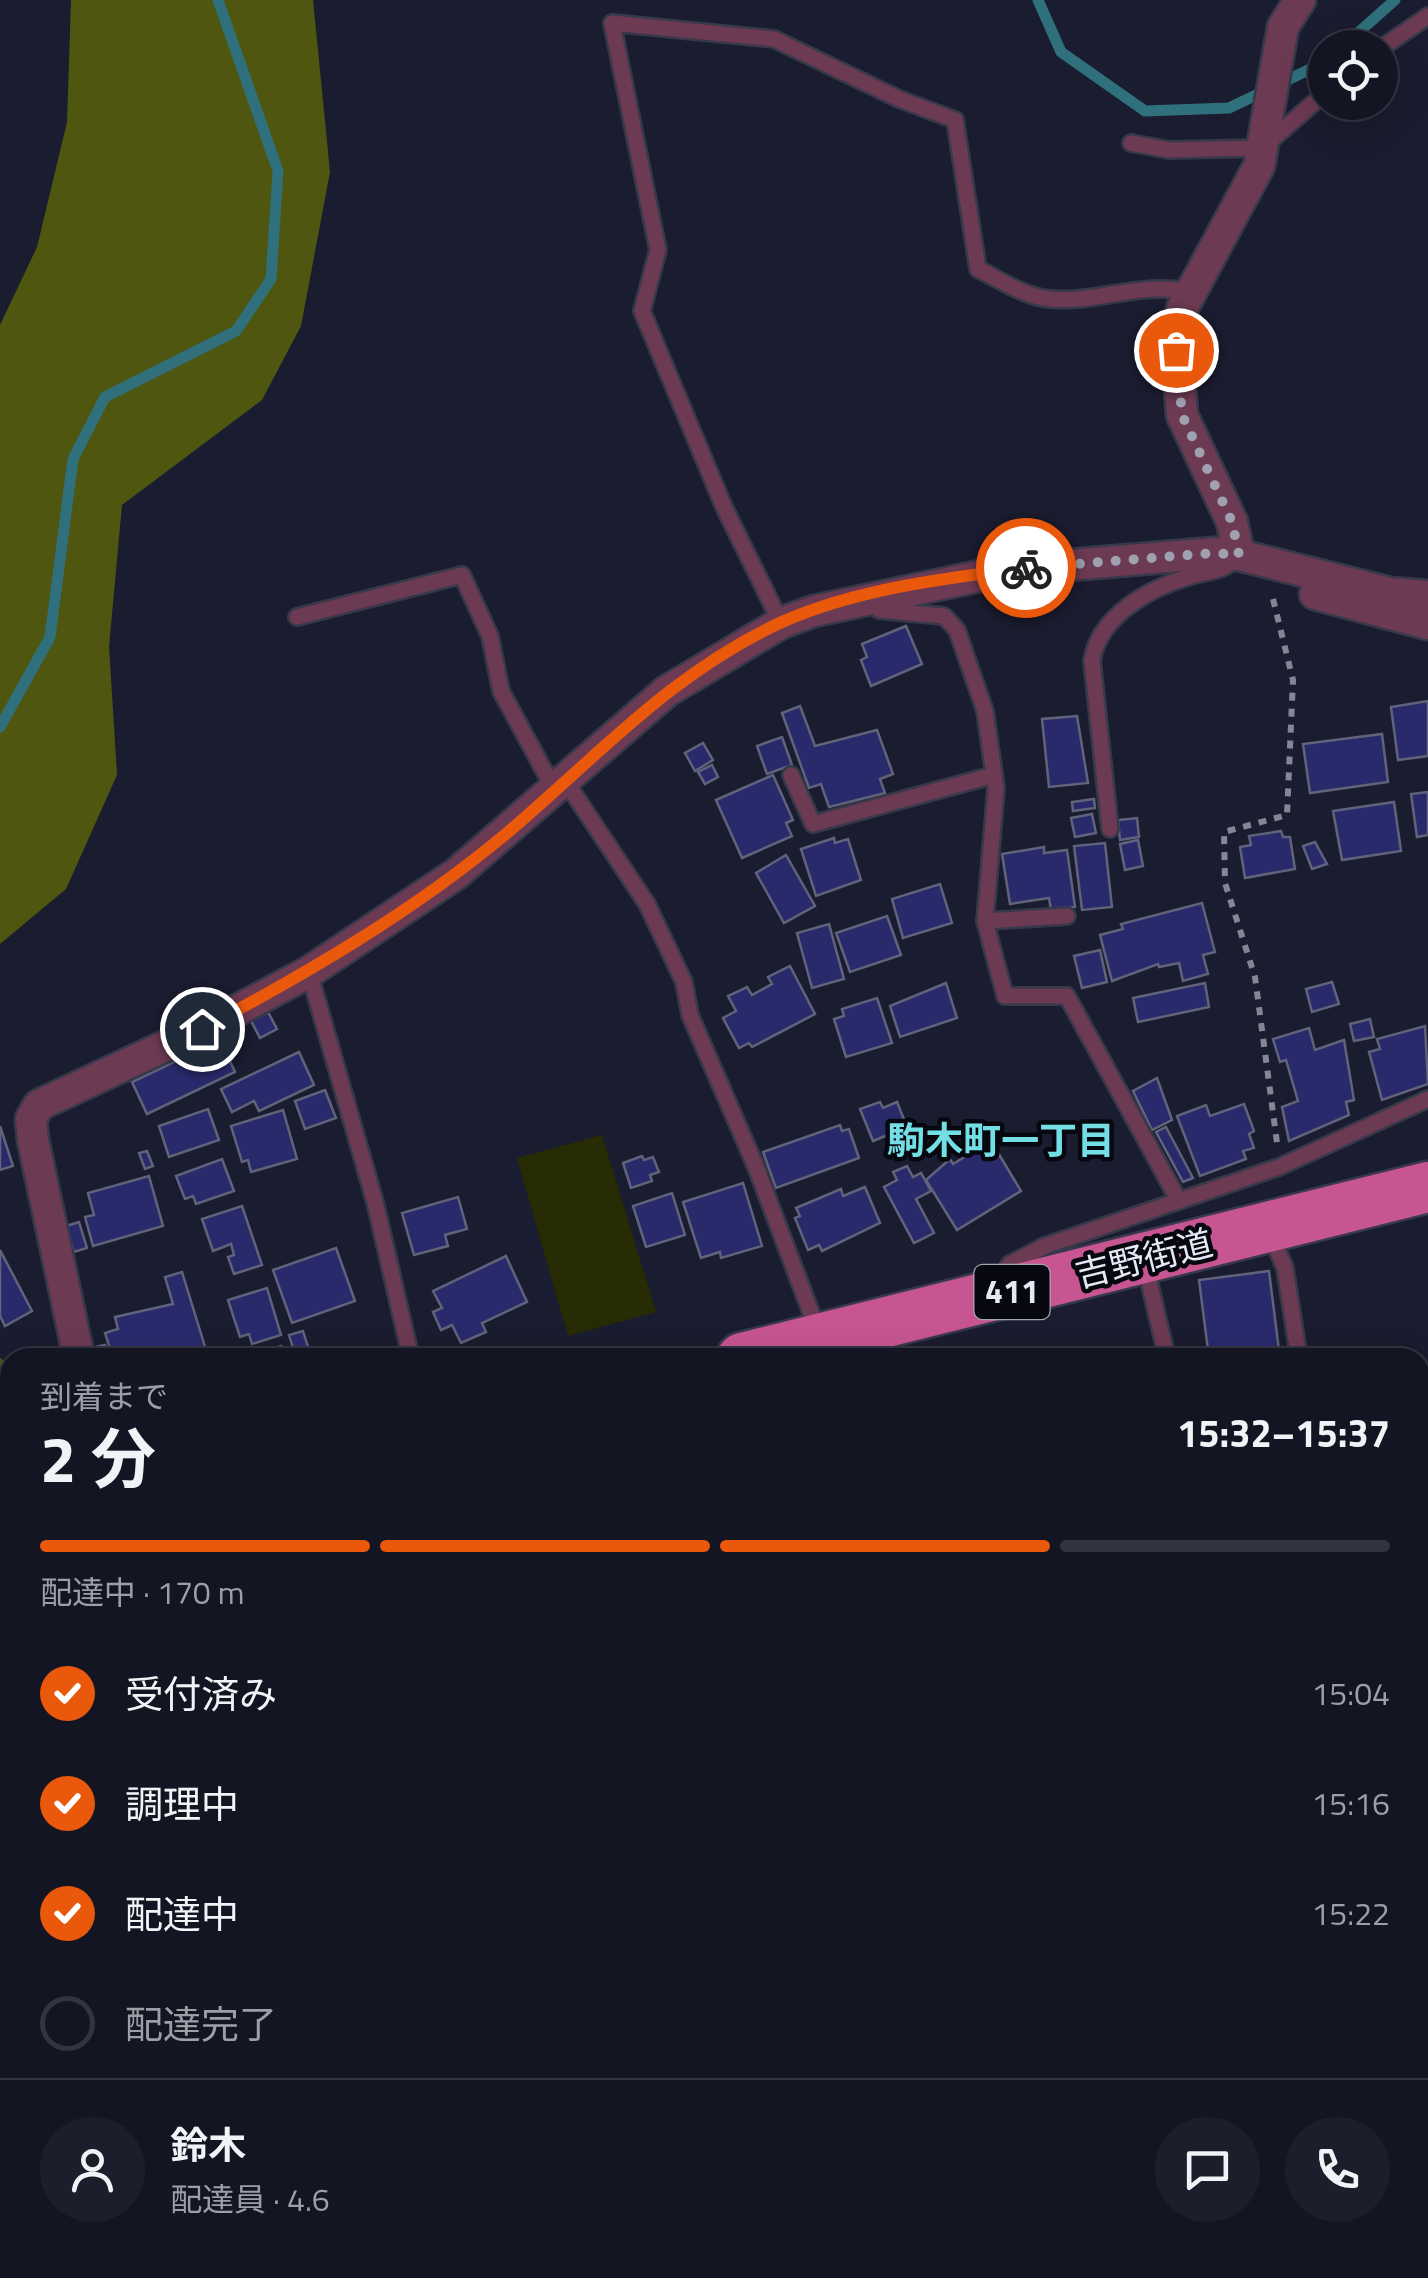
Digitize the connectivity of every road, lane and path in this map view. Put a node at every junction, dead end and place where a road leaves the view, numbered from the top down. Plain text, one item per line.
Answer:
1 (1300, 0) edge
2 (1428, 16) edge
3 (1398, 37) edge
4 (1308, 108) edge
5 (1131, 142) dead end
6 (1262, 148) junction
7 (1194, 292) junction
8 (1239, 555) junction
9 (1283, 566) junction
10 (869, 596) junction
11 (1428, 596) edge
12 (296, 616) dead end
13 (782, 622) junction
14 (1428, 624) edge
15 (791, 775) dead end
16 (994, 776) junction
17 (559, 784) junction
18 (1110, 829) dead end
19 (1067, 916) dead end
20 (985, 921) junction
21 (309, 972) junction
22 (1428, 1099) edge
23 (1279, 1167) junction
24 (1428, 1187) edge
25 (1179, 1201) junction
26 (1268, 1228) junction
27 (1144, 1259) junction
28 (986, 1299) junction
29 (77, 1348) edge
30 (409, 1348) edge
31 (809, 1348) edge
32 (1165, 1348) edge
33 (1297, 1348) edge

1 - 6 street
2 - 3 lane
4 - 6 lane
5 - 6 lane
6 - 7 street
7 - 8 street
7 - 13 lane
8 - 9 street
8 - 10 street
8 - 18 lane
9 - 11 street
9 - 14 street
9 - 23 path
10 - 13 street
10 - 16 lane
12 - 17 lane
13 - 17 street
15 - 16 lane
16 - 20 lane
17 - 21 street
17 - 31 lane
19 - 20 lane
20 - 25 lane
21 - 29 street
21 - 30 lane
22 - 23 lane
23 - 25 lane
24 - 26 highway, 吉野街道 / 411
25 - 28 lane
26 - 27 highway, 吉野街道 / 411
26 - 33 lane
27 - 28 highway, 吉野街道 / 411
27 - 32 lane
28 - 31 highway, 吉野街道 / 411

